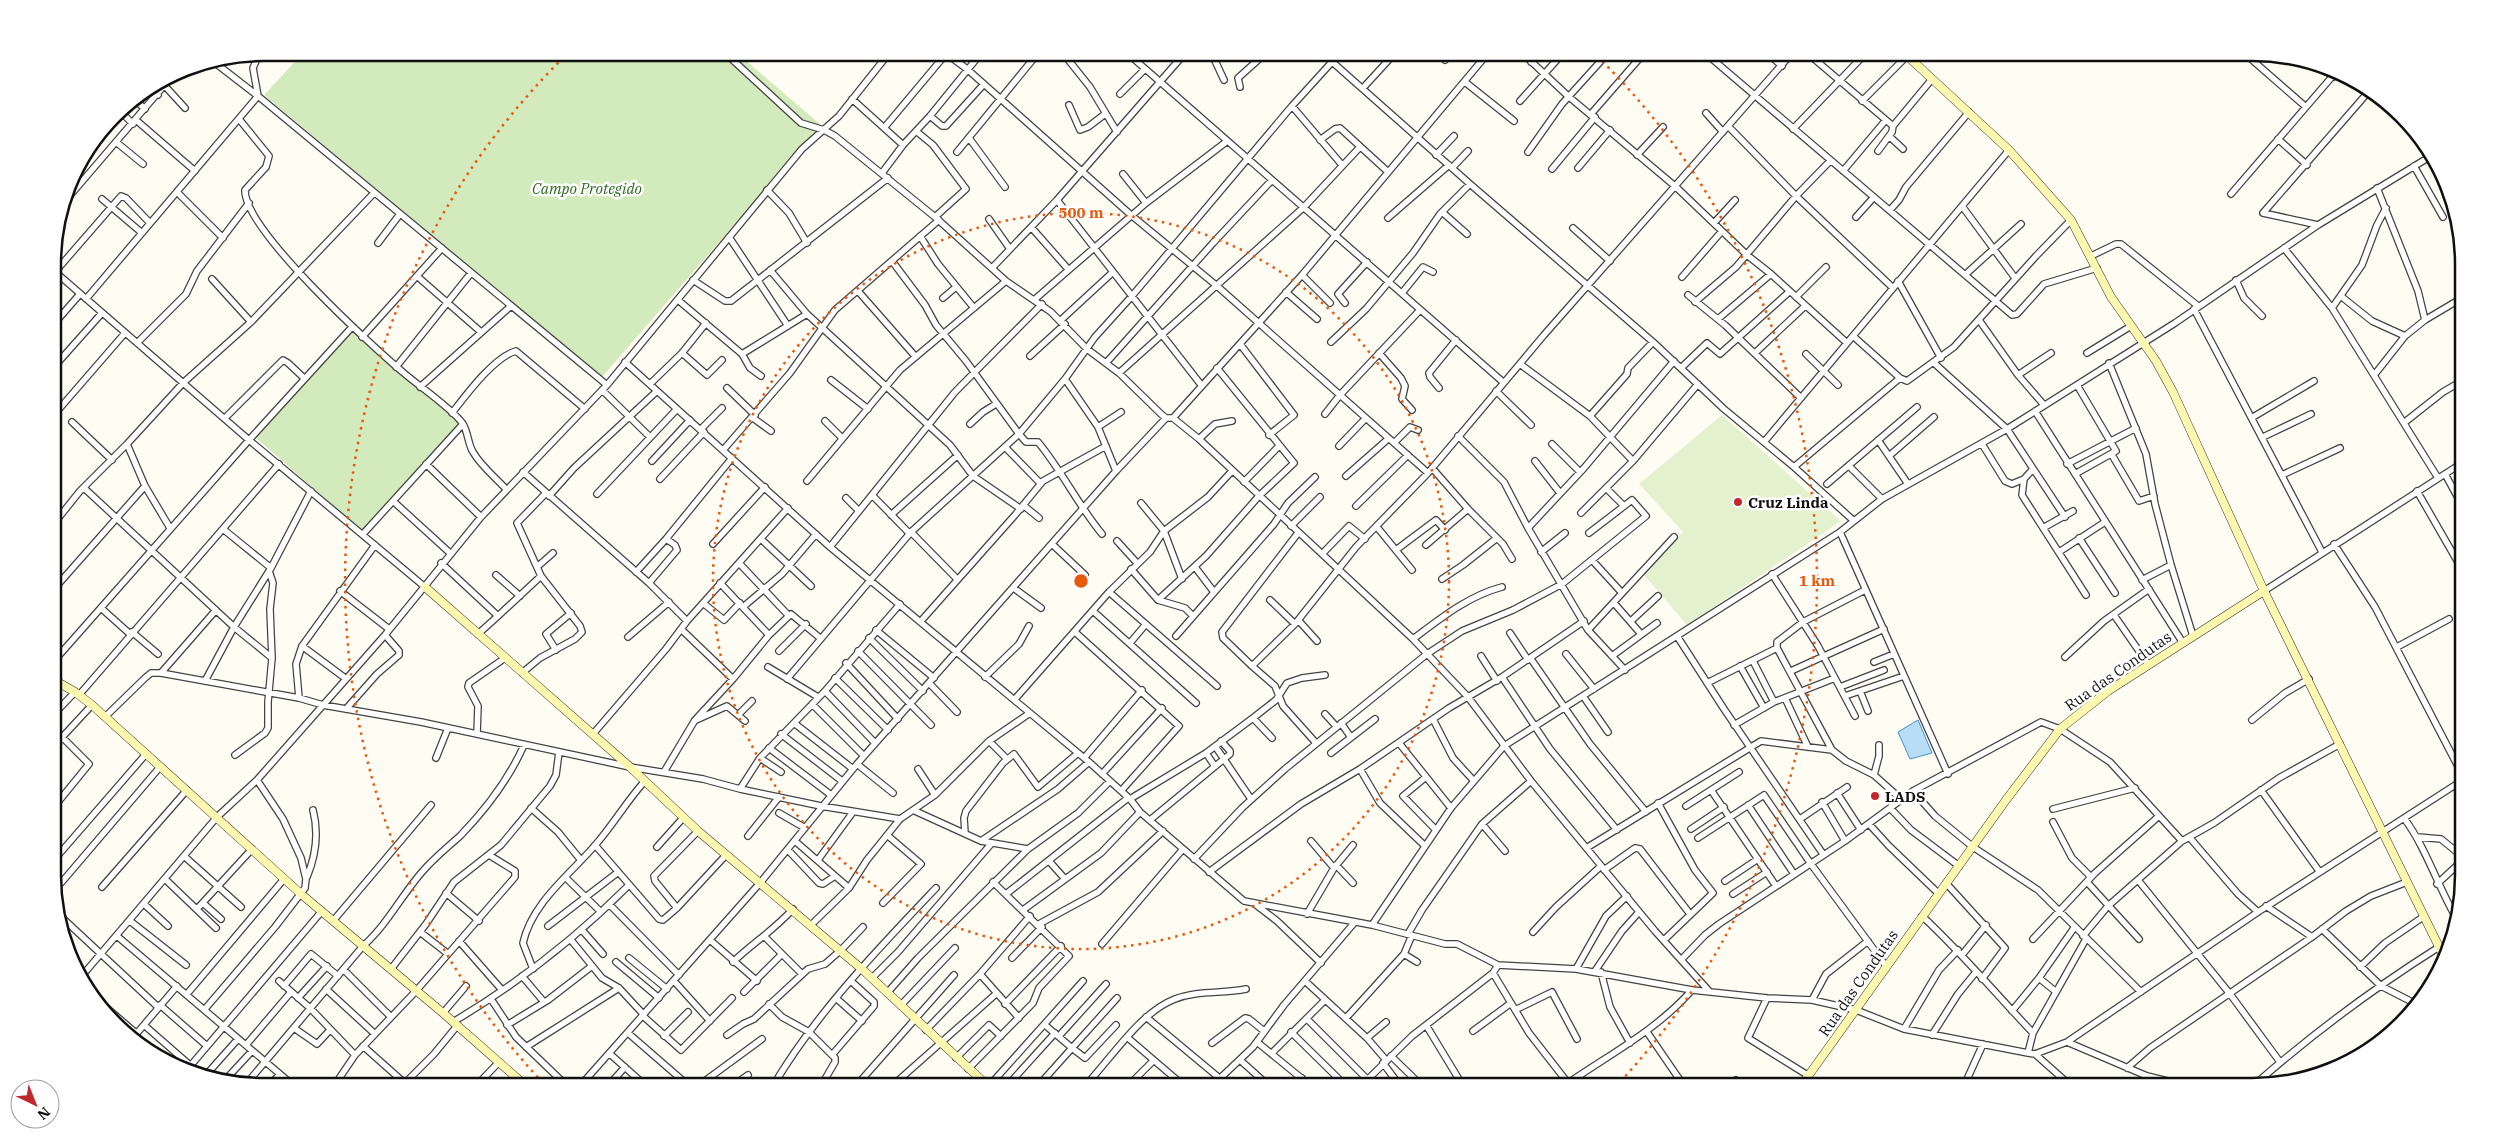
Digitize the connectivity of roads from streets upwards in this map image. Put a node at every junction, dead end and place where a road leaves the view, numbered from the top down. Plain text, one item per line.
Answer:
1 (734, 61) edge
2 (883, 61) edge
3 (938, 61) edge
4 (956, 61) edge
5 (974, 61) edge
6 (1032, 61) edge
7 (1069, 61) edge
8 (1136, 61) edge
9 (1179, 61) edge
10 (1215, 61) edge
11 (1257, 61) edge
12 (1388, 61) edge
13 (1481, 61) edge
14 (1556, 61) edge
15 (1601, 61) edge
16 (1638, 61) edge
17 (1716, 61) edge
18 (1776, 61) edge
19 (1786, 61) edge
20 (1817, 61) edge
21 (1858, 61) edge
22 (1899, 61) edge
23 (1913, 61) edge
24 (2253, 61) edge
25 (254, 62) edge
26 (1332, 62) joint
27 (1532, 62) edge
28 (1819, 63) joint
29 (220, 66) edge
30 (1782, 66) junction
31 (967, 69) junction
32 (1145, 69) junction
33 (1544, 74) junction
34 (2332, 78) edge
35 (1932, 79) junction
36 (1224, 80) dead end
37 (1838, 80) junction
38 (1465, 82) junction
39 (984, 84) junction
40 (1160, 84) junction
41 (168, 86) edge
42 (1240, 87) dead end
43 (162, 88) edge
44 (1363, 88) junction
45 (1120, 94) dead end
46 (158, 95) joint
47 (258, 96) junction
48 (1568, 96) junction
49 (1756, 96) junction
50 (2365, 96) edge
51 (852, 99) junction
52 (1000, 99) junction
53 (1520, 101) dead end
54 (1862, 101) junction
55 (140, 104) edge
56 (1069, 105) dead end
57 (1292, 106) junction
58 (186, 108) dead end
59 (2306, 108) junction
60 (145, 109) junction
61 (1969, 112) junction
62 (1706, 113) dead end
63 (1105, 114) junction
64 (1593, 115) junction
65 (126, 116) edge
66 (930, 116) junction
67 (239, 119) junction
68 (1514, 120) dead end
69 (1885, 120) junction
70 (134, 122) junction
71 (1663, 126) dead end
72 (1728, 126) junction
73 (1893, 126) junction
74 (884, 128) junction
75 (1793, 129) junction
76 (824, 130) junction
77 (1610, 130) junction
78 (916, 131) junction
79 (1117, 132) junction
80 (1723, 132) junction
81 (1454, 136) dead end
82 (1889, 136) junction
83 (1416, 137) junction
84 (969, 138) junction
85 (1320, 140) junction
86 (2278, 140) junction
87 (116, 142) junction
88 (1226, 142) junction
89 (903, 145) junction
90 (1360, 147) junction
91 (1903, 149) dead end
92 (1468, 150) dead end
93 (2009, 150) junction
94 (1878, 151) dead end
95 (957, 152) dead end
96 (1528, 152) dead end
97 (1436, 155) junction
98 (1637, 155) junction
99 (2425, 159) edge
100 (1248, 160) junction
101 (1830, 161) junction
102 (143, 164) dead end
103 (2306, 164) junction
104 (1342, 165) junction
105 (1450, 166) junction
106 (2414, 166) junction
107 (1578, 168) dead end
108 (1552, 169) dead end
109 (195, 171) junction
110 (1387, 171) junction
111 (1844, 171) junction
112 (1082, 172) junction
113 (882, 173) junction
114 (1123, 174) dead end
115 (888, 178) junction
116 (1272, 180) junction
117 (1470, 184) junction
118 (1005, 186) dead end
119 (1676, 187) junction
120 (77, 188) edge
121 (2377, 188) junction
122 (767, 190) junction
123 (177, 192) junction
124 (374, 193) junction
125 (2230, 194) dead end
126 (1796, 196) junction
127 (1874, 197) junction
128 (102, 199) dead end
129 (1057, 200) junction
130 (1735, 200) dead end
131 (249, 203) junction
132 (1146, 203) junction
133 (1962, 206) junction
134 (111, 207) junction
135 (1304, 207) junction
136 (2386, 208) junction
137 (1890, 210) junction
138 (1442, 212) junction
139 (400, 214) junction
140 (1132, 215) junction
141 (2443, 216) dead end
142 (1856, 217) dead end
143 (937, 218) junction
144 (1388, 218) dead end
145 (989, 219) dead end
146 (2072, 220) junction
147 (150, 223) junction
148 (1714, 223) junction
149 (2021, 224) dead end
150 (2318, 225) junction
151 (1031, 227) junction
152 (1573, 228) dead end
153 (1722, 232) junction
154 (142, 233) junction
155 (1467, 234) dead end
156 (1335, 235) junction
157 (920, 236) junction
158 (223, 238) junction
159 (729, 238) junction
160 (378, 243) dead end
161 (806, 243) junction
162 (1929, 245) junction
163 (1994, 247) junction
164 (442, 248) junction
165 (1094, 248) junction
166 (2284, 248) junction
167 (1010, 249) junction
168 (1172, 249) junction
169 (1747, 255) junction
170 (2091, 256) junction
171 (892, 261) junction
172 (1367, 262) junction
173 (1610, 262) junction
174 (61, 263) edge
175 (1193, 266) junction
176 (1826, 267) dead end
177 (992, 268) junction
178 (2097, 268) junction
179 (1068, 269) junction
180 (770, 270) junction
181 (300, 272) junction
182 (1113, 272) junction
183 (1433, 272) dead end
184 (471, 273) junction
185 (1771, 274) junction
186 (1966, 274) junction
187 (1302, 275) junction
188 (61, 277) edge
189 (418, 277) junction
190 (1682, 277) dead end
191 (758, 278) junction
192 (2015, 278) junction
193 (212, 279) dead end
194 (693, 280) junction
195 (2236, 280) junction
196 (1006, 281) junction
197 (1898, 281) junction
198 (1390, 282) junction
199 (1217, 286) junction
200 (1588, 286) junction
201 (956, 287) junction
202 (1892, 287) junction
203 (858, 291) junction
204 (1286, 292) junction
205 (1789, 292) junction
206 (1402, 293) junction
207 (80, 294) junction
208 (1688, 294) dead end
209 (1132, 296) junction
210 (1796, 297) junction
211 (2342, 297) junction
212 (942, 298) dead end
213 (86, 299) junction
214 (678, 300) junction
215 (1034, 300) junction
216 (1996, 300) junction
217 (1695, 302) junction
218 (2455, 302) edge
219 (447, 303) junction
220 (1330, 303) dead end
221 (1346, 303) dead end
222 (1042, 304) junction
223 (511, 306) junction
224 (1805, 306) junction
225 (974, 308) junction
226 (2196, 308) junction
227 (2332, 308) junction
228 (1420, 310) junction
229 (102, 313) junction
230 (807, 314) junction
231 (61, 316) edge
232 (1147, 316) junction
233 (2262, 316) dead end
234 (1317, 319) dead end
235 (1718, 319) junction
236 (1979, 320) junction
237 (2425, 320) junction
238 (251, 322) junction
239 (1063, 322) junction
240 (706, 323) junction
241 (1258, 323) junction
242 (788, 326) junction
243 (2131, 326) junction
244 (352, 327) junction
245 (822, 328) junction
246 (481, 332) junction
247 (125, 333) junction
248 (1163, 334) junction
249 (944, 335) junction
250 (1853, 336) junction
251 (2405, 336) junction
252 (362, 337) junction
253 (1738, 338) junction
254 (1456, 340) junction
255 (1331, 342) dead end
256 (1653, 342) junction
257 (2142, 342) junction
258 (137, 343) junction
259 (1847, 343) junction
260 (1240, 344) junction
261 (1087, 349) junction
262 (682, 353) junction
263 (1379, 353) junction
264 (1755, 353) junction
265 (2051, 353) dead end
266 (2087, 353) dead end
267 (742, 354) junction
268 (1806, 354) dead end
269 (915, 356) junction
270 (1030, 356) dead end
271 (1941, 358) junction
272 (61, 359) edge
273 (722, 360) dead end
274 (1674, 361) junction
275 (625, 362) junction
276 (1106, 363) junction
277 (1934, 363) junction
278 (2109, 363) junction
279 (1520, 364) junction
280 (396, 366) junction
281 (1217, 368) junction
282 (1681, 368) junction
283 (1824, 370) junction
284 (975, 372) junction
285 (1119, 373) junction
286 (2375, 374) junction
287 (2018, 375) junction
288 (760, 376) dead end
289 (304, 378) junction
290 (1900, 378) junction
291 (1065, 379) junction
292 (831, 380) dead end
293 (2314, 381) dead end
294 (1503, 382) junction
295 (183, 383) junction
296 (650, 384) junction
297 (1698, 384) junction
298 (2077, 384) junction
299 (1838, 385) dead end
300 (2455, 385) edge
301 (885, 386) junction
302 (1202, 386) junction
303 (420, 387) junction
304 (605, 387) junction
305 (727, 388) dead end
306 (1439, 388) dead end
307 (657, 391) junction
308 (1496, 391) junction
309 (1340, 395) junction
310 (1801, 398) junction
311 (996, 404) junction
312 (2044, 405) junction
313 (61, 407) edge
314 (1917, 407) dead end
315 (677, 408) junction
316 (722, 408) dead end
317 (585, 409) junction
318 (868, 409) junction
319 (1412, 410) dead end
320 (2035, 411) junction
321 (1121, 412) dead end
322 (452, 413) junction
323 (1325, 414) dead end
324 (2311, 414) dead end
325 (754, 416) junction
326 (1590, 416) junction
327 (631, 417) junction
328 (1934, 417) dead end
329 (2253, 417) junction
330 (224, 418) junction
331 (1170, 418) junction
332 (1365, 419) junction
333 (690, 420) junction
334 (825, 421) dead end
335 (1232, 421) dead end
336 (72, 422) dead end
337 (2405, 422) junction
338 (463, 424) junction
339 (928, 424) junction
340 (970, 424) dead end
341 (1531, 425) dead end
342 (1098, 427) junction
343 (2136, 428) junction
344 (2008, 429) junction
345 (702, 430) junction
346 (1418, 430) dead end
347 (771, 431) dead end
348 (1019, 434) junction
349 (1269, 436) junction
350 (1458, 436) junction
351 (650, 437) junction
352 (1610, 437) junction
353 (2264, 437) junction
354 (842, 438) junction
355 (1198, 439) junction
356 (1388, 439) junction
357 (249, 440) junction
358 (1878, 440) junction
359 (2111, 440) junction
360 (1764, 442) junction
361 (1394, 443) junction
362 (127, 444) junction
363 (1552, 444) dead end
364 (1982, 444) junction
365 (1106, 446) junction
366 (1279, 446) junction
367 (1340, 446) dead end
368 (1006, 448) junction
369 (2340, 448) dead end
370 (724, 449) junction
371 (2112, 454) junction
372 (958, 455) junction
373 (1408, 455) junction
374 (1889, 456) junction
375 (732, 458) junction
376 (112, 460) junction
377 (652, 461) dead end
378 (1534, 461) dead end
379 (1633, 461) junction
380 (279, 464) junction
381 (426, 464) junction
382 (2067, 464) junction
383 (1849, 466) junction
384 (1794, 467) junction
385 (2455, 468) edge
386 (2033, 469) junction
387 (1058, 470) junction
388 (1116, 471) junction
389 (1232, 471) junction
390 (1430, 471) junction
391 (523, 472) junction
392 (1580, 472) junction
393 (2075, 474) junction
394 (2445, 474) junction
395 (2282, 475) junction
396 (973, 476) junction
397 (1314, 476) dead end
398 (1346, 476) dead end
399 (2024, 478) junction
400 (2438, 478) junction
401 (660, 479) dead end
402 (807, 481) dead end
403 (1244, 482) junction
404 (1040, 483) junction
405 (1827, 484) dead end
406 (1908, 484) junction
407 (145, 486) junction
408 (764, 487) junction
409 (84, 488) junction
410 (1606, 488) junction
411 (506, 489) junction
412 (311, 491) junction
413 (2417, 491) junction
414 (2455, 492) edge
415 (1560, 493) junction
416 (548, 494) junction
417 (597, 494) dead end
418 (872, 495) junction
419 (1259, 496) junction
420 (2154, 496) junction
421 (1320, 497) dead end
422 (846, 498) dead end
423 (1882, 499) junction
424 (393, 501) junction
425 (1141, 503) dead end
426 (1356, 506) dead end
427 (1624, 506) junction
428 (1022, 507) junction
429 (788, 508) junction
430 (1083, 510) junction
431 (1468, 510) junction
432 (859, 511) junction
433 (2073, 511) dead end
434 (1581, 513) dead end
435 (61, 515) edge
436 (891, 515) junction
437 (1279, 515) junction
438 (481, 517) junction
439 (2065, 517) junction
440 (117, 518) junction
441 (1038, 518) dead end
442 (1854, 521) junction
443 (2105, 522) junction
444 (1291, 526) junction
445 (1377, 527) junction
446 (170, 528) junction
447 (1528, 528) junction
448 (2043, 528) junction
449 (223, 529) junction
450 (1445, 530) junction
451 (1164, 531) junction
452 (1840, 532) junction
453 (911, 533) junction
454 (1298, 533) junction
455 (1564, 533) dead end
456 (1589, 533) dead end
457 (362, 534) junction
458 (816, 534) junction
459 (1102, 534) dead end
460 (1674, 537) dead end
461 (1497, 538) junction
462 (2079, 538) junction
463 (666, 539) junction
464 (761, 539) junction
465 (1365, 539) junction
466 (1117, 541) dead end
467 (713, 544) dead end
468 (2334, 544) junction
469 (375, 545) junction
470 (1053, 545) junction
471 (1426, 546) dead end
472 (830, 547) junction
473 (152, 550) junction
474 (1396, 550) junction
475 (1541, 552) junction
476 (2059, 552) junction
477 (2322, 552) junction
478 (450, 553) junction
479 (553, 553) dead end
480 (1322, 554) junction
481 (2455, 557) edge
482 (1512, 559) dead end
483 (1592, 560) junction
484 (441, 563) junction
485 (740, 563) junction
486 (1137, 563) junction
487 (790, 566) junction
488 (2171, 566) junction
489 (536, 567) junction
490 (1195, 567) junction
491 (1131, 569) junction
492 (1338, 569) junction
493 (270, 570) junction
494 (1412, 570) dead end
495 (636, 572) junction
496 (1772, 574) junction
497 (496, 575) dead end
498 (1085, 575) dead end
499 (542, 576) junction
500 (181, 578) junction
501 (870, 578) junction
502 (957, 579) junction
503 (1182, 579) junction
504 (1442, 579) dead end
505 (2142, 580) junction
506 (61, 581) edge
507 (649, 584) junction
508 (720, 584) junction
509 (1562, 584) junction
510 (811, 586) dead end
511 (425, 587) junction
512 (1502, 587) dead end
513 (1014, 588) junction
514 (763, 589) junction
515 (2149, 589) junction
516 (1865, 590) junction
517 (340, 591) junction
518 (2264, 591) junction
519 (1109, 592) junction
520 (1214, 592) junction
521 (1622, 593) junction
522 (2115, 593) dead end
523 (2086, 595) dead end
524 (520, 596) junction
525 (1658, 596) dead end
526 (1158, 600) junction
527 (1270, 600) dead end
528 (669, 602) junction
529 (703, 603) junction
530 (1614, 603) junction
531 (900, 604) junction
532 (741, 605) junction
533 (101, 608) junction
534 (1041, 608) dead end
535 (216, 610) junction
536 (1093, 611) junction
537 (571, 613) junction
538 (2114, 615) junction
539 (498, 616) junction
540 (788, 616) junction
541 (1193, 616) junction
542 (2449, 619) dead end
543 (687, 621) junction
544 (921, 621) junction
545 (1584, 621) junction
546 (1631, 622) junction
547 (1803, 622) junction
548 (1297, 623) junction
549 (1657, 623) dead end
550 (806, 624) junction
551 (1146, 624) junction
552 (1029, 626) dead end
553 (234, 627) junction
554 (681, 629) junction
555 (1884, 629) junction
556 (876, 630) junction
557 (1588, 630) junction
558 (387, 632) junction
559 (1075, 632) junction
560 (131, 633) junction
561 (1510, 633) dead end
562 (478, 634) junction
563 (1641, 634) junction
564 (769, 635) junction
565 (1176, 636) dead end
566 (1677, 636) junction
567 (2193, 636) junction
568 (628, 637) dead end
569 (820, 638) junction
570 (869, 638) junction
571 (1413, 639) junction
572 (1317, 642) dead end
573 (1130, 643) junction
574 (2183, 643) junction
575 (302, 646) junction
576 (2397, 647) junction
577 (1778, 648) junction
578 (556, 650) junction
579 (780, 651) dead end
580 (858, 651) junction
581 (957, 652) junction
582 (61, 653) edge
583 (158, 654) dead end
584 (1427, 654) junction
585 (1566, 654) dead end
586 (1894, 654) junction
587 (1481, 656) dead end
588 (1612, 656) junction
589 (2065, 657) dead end
590 (272, 658) junction
591 (505, 658) junction
592 (1824, 658) junction
593 (1529, 660) junction
594 (1753, 661) junction
595 (1874, 662) dead end
596 (846, 663) junction
597 (2148, 664) junction
598 (1252, 666) junction
599 (1740, 666) junction
600 (768, 667) dead end
601 (1625, 670) junction
602 (1884, 670) dead end
603 (1791, 672) junction
604 (160, 673) junction
605 (522, 673) junction
606 (1324, 675) dead end
607 (985, 676) junction
608 (1904, 676) junction
609 (345, 678) junction
610 (835, 678) junction
611 (934, 678) junction
612 (1835, 678) junction
613 (2309, 678) junction
614 (733, 679) junction
615 (787, 679) junction
616 (1499, 679) junction
617 (205, 681) junction
618 (930, 684) junction
619 (1707, 684) junction
620 (61, 685) edge
621 (1217, 686) dead end
622 (1840, 687) junction
623 (1594, 689) junction
624 (1142, 690) junction
625 (824, 691) junction
626 (923, 691) junction
627 (1860, 691) junction
628 (77, 693) junction
629 (1280, 693) junction
630 (1802, 693) junction
631 (269, 694) junction
632 (1583, 696) junction
633 (1845, 696) junction
634 (818, 697) junction
635 (1468, 697) junction
636 (299, 698) junction
637 (1785, 698) junction
638 (1015, 699) junction
639 (752, 701) dead end
640 (1774, 702) junction
641 (1196, 703) dead end
642 (812, 704) junction
643 (912, 704) junction
644 (92, 705) junction
645 (323, 705) junction
646 (61, 708) edge
647 (1162, 708) junction
648 (1564, 708) junction
649 (1764, 708) junction
650 (346, 709) junction
651 (1868, 711) dead end
652 (957, 712) dead end
653 (1030, 712) junction
654 (1325, 714) dead end
655 (738, 715) junction
656 (1855, 716) dead end
657 (105, 717) junction
658 (1253, 718) junction
659 (898, 719) junction
660 (1375, 719) dead end
661 (1433, 719) junction
662 (695, 720) junction
663 (2252, 720) dead end
664 (745, 721) dead end
665 (794, 723) junction
666 (1339, 724) junction
667 (931, 725) dead end
668 (1734, 725) junction
669 (448, 728) junction
670 (1535, 728) junction
671 (2060, 729) junction
672 (888, 730) junction
673 (1608, 732) dead end
674 (477, 734) junction
675 (593, 734) junction
676 (781, 734) junction
677 (1350, 736) junction
678 (62, 737) joint
679 (1272, 738) dead end
680 (1221, 741) junction
681 (990, 742) junction
682 (875, 743) junction
683 (1316, 743) junction
684 (1400, 743) junction
685 (2340, 744) junction
686 (524, 745) junction
687 (1879, 745) dead end
688 (1215, 746) junction
689 (1504, 746) junction
690 (1750, 746) junction
691 (1808, 747) junction
692 (769, 748) junction
693 (1832, 750) junction
694 (559, 752) junction
695 (1206, 752) junction
696 (1078, 753) junction
697 (1331, 753) dead end
698 (146, 754) junction
699 (235, 755) dead end
700 (864, 756) junction
701 (436, 758) dead end
702 (760, 758) junction
703 (1008, 758) junction
704 (1223, 759) junction
705 (1086, 760) junction
706 (2455, 762) edge
707 (857, 764) junction
708 (1214, 765) junction
709 (160, 767) junction
710 (630, 767) junction
711 (853, 769) junction
712 (1360, 769) junction
713 (918, 770) dead end
714 (664, 772) junction
715 (781, 772) dead end
716 (1739, 772) dead end
717 (1102, 774) junction
718 (1948, 774) junction
719 (1874, 775) junction
720 (1426, 777) junction
721 (257, 780) junction
722 (842, 781) junction
723 (1110, 781) junction
724 (1474, 781) junction
725 (1531, 781) junction
726 (644, 782) junction
727 (2455, 783) edge
728 (1846, 787) dead end
729 (2135, 788) junction
730 (740, 789) junction
731 (187, 790) junction
732 (1121, 790) junction
733 (1711, 790) junction
734 (2261, 790) junction
735 (1914, 791) junction
736 (893, 793) dead end
737 (1837, 794) junction
738 (831, 795) junction
739 (935, 795) junction
740 (779, 797) junction
741 (61, 798) edge
742 (1129, 798) junction
743 (1901, 799) junction
744 (1251, 800) junction
745 (1822, 802) junction
746 (1658, 803) junction
747 (431, 805) dead end
748 (1748, 805) junction
749 (822, 806) junction
750 (1686, 806) dead end
751 (1724, 807) junction
752 (531, 808) junction
753 (1451, 808) junction
754 (1890, 808) junction
755 (2053, 809) dead end
756 (313, 810) dead end
757 (915, 811) junction
758 (853, 812) junction
759 (1140, 812) junction
760 (1646, 812) junction
761 (778, 813) dead end
762 (2159, 816) junction
763 (217, 817) junction
764 (1730, 817) junction
765 (683, 818) junction
766 (1800, 818) junction
767 (2404, 818) junction
768 (900, 819) junction
769 (1150, 820) junction
770 (2053, 822) dead end
771 (1482, 824) junction
772 (1869, 824) junction
773 (805, 828) junction
774 (1435, 829) junction
775 (1691, 829) dead end
776 (1617, 830) junction
777 (1862, 830) junction
778 (698, 831) junction
779 (1163, 831) junction
780 (965, 833) junction
781 (2382, 834) junction
782 (888, 835) junction
783 (748, 836) dead end
784 (2418, 837) junction
785 (1698, 838) dead end
786 (2190, 838) junction
787 (795, 841) junction
788 (981, 841) junction
789 (1311, 841) dead end
790 (1846, 841) junction
791 (2182, 841) junction
792 (991, 844) junction
793 (595, 845) junction
794 (1352, 845) dead end
795 (1424, 845) junction
796 (657, 847) dead end
797 (1588, 847) junction
798 (1972, 847) junction
799 (252, 849) junction
800 (1182, 849) junction
801 (788, 850) junction
802 (1028, 850) junction
803 (1505, 851) dead end
804 (2455, 851) edge
805 (61, 852) edge
806 (1823, 854) junction
807 (489, 855) junction
808 (726, 855) junction
809 (184, 856) junction
810 (580, 859) junction
811 (1194, 859) junction
812 (1758, 859) junction
813 (818, 860) junction
814 (1049, 861) junction
815 (1811, 864) junction
816 (1959, 866) junction
817 (1335, 867) junction
818 (2455, 867) edge
819 (1603, 868) junction
820 (2319, 871) junction
821 (1209, 872) junction
822 (1767, 872) junction
823 (617, 873) junction
824 (1794, 874) junction
825 (835, 876) junction
826 (565, 877) junction
827 (284, 878) junction
828 (165, 879) junction
829 (306, 879) junction
830 (1065, 879) junction
831 (2089, 879) junction
832 (2138, 880) junction
833 (1725, 881) dead end
834 (62, 882) edge
835 (993, 882) junction
836 (2407, 882) junction
837 (760, 883) junction
838 (1353, 883) dead end
839 (1946, 883) junction
840 (2437, 884) junction
841 (218, 886) junction
842 (628, 886) junction
843 (1776, 886) junction
844 (102, 887) dead end
845 (849, 888) junction
846 (936, 888) dead end
847 (446, 893) junction
848 (1938, 893) junction
849 (301, 894) junction
850 (1006, 894) junction
851 (1733, 894) dead end
852 (585, 896) junction
853 (1627, 896) junction
854 (882, 902) dead end
855 (203, 903) junction
856 (1254, 903) junction
857 (144, 904) junction
858 (609, 904) junction
859 (2108, 906) junction
860 (2266, 906) junction
861 (241, 907) dead end
862 (677, 908) junction
863 (197, 909) junction
864 (793, 909) junction
865 (322, 910) junction
866 (1023, 910) junction
867 (2452, 910) edge
868 (600, 912) junction
869 (1639, 912) junction
870 (2258, 912) junction
871 (1307, 914) junction
872 (1690, 914) junction
873 (2059, 914) junction
874 (1030, 916) junction
875 (1922, 916) junction
876 (2423, 918) junction
877 (222, 920) dead end
878 (479, 920) junction
879 (67, 921) edge
880 (130, 921) junction
881 (333, 921) junction
882 (1355, 922) junction
883 (1372, 924) junction
884 (812, 925) junction
885 (1986, 925) junction
886 (168, 926) dead end
887 (548, 926) dead end
888 (1041, 926) junction
889 (863, 927) dead end
890 (216, 928) dead end
891 (2074, 928) junction
892 (2322, 929) junction
893 (582, 930) junction
894 (420, 932) junction
895 (1533, 932) dead end
896 (1410, 935) junction
897 (117, 936) junction
898 (765, 937) junction
899 (2085, 937) junction
900 (2312, 937) junction
901 (2033, 939) dead end
902 (2139, 939) dead end
903 (571, 940) junction
904 (710, 940) junction
905 (1664, 940) junction
906 (459, 941) junction
907 (1868, 941) junction
908 (1102, 944) dead end
909 (363, 946) junction
910 (1061, 946) junction
911 (2439, 947) joint
912 (955, 948) dead end
913 (841, 950) junction
914 (102, 952) junction
915 (1960, 952) junction
916 (447, 953) junction
917 (2198, 953) junction
918 (603, 954) dead end
919 (782, 954) junction
920 (1404, 954) junction
921 (629, 958) dead end
922 (1012, 958) dead end
923 (1681, 960) junction
924 (616, 962) dead end
925 (733, 962) junction
926 (1417, 962) dead end
927 (1320, 963) junction
928 (186, 965) dead end
929 (1498, 965) junction
930 (326, 966) junction
931 (592, 966) junction
932 (1886, 966) junction
933 (2360, 967) junction
934 (391, 969) junction
935 (533, 969) junction
936 (1576, 969) junction
937 (344, 970) junction
938 (863, 970) junction
939 (85, 971) edge
940 (1493, 972) junction
941 (1598, 972) junction
942 (1976, 972) junction
943 (802, 974) junction
944 (980, 974) junction
945 (679, 975) junction
946 (954, 975) dead end
947 (338, 976) junction
948 (522, 976) junction
949 (872, 978) junction
950 (2039, 978) junction
951 (1982, 979) junction
952 (757, 980) junction
953 (674, 981) junction
954 (1083, 981) dead end
955 (1304, 981) junction
956 (852, 982) junction
957 (1106, 984) dead end
958 (177, 986) junction
959 (466, 986) dead end
960 (2381, 986) junction
961 (619, 988) junction
962 (326, 989) junction
963 (667, 989) junction
964 (1246, 989) dead end
965 (502, 990) junction
966 (1692, 990) junction
967 (416, 991) junction
968 (1708, 991) junction
969 (2055, 991) junction
970 (291, 992) junction
971 (744, 992) dead end
972 (888, 992) junction
973 (2141, 992) junction
974 (996, 993) junction
975 (187, 994) junction
976 (2230, 994) junction
977 (298, 998) junction
978 (659, 998) junction
979 (732, 998) dead end
980 (1117, 998) dead end
981 (1767, 998) junction
982 (491, 999) junction
983 (837, 999) junction
984 (1325, 1000) junction
985 (1812, 1000) junction
986 (2410, 1001) edge
987 (544, 1002) junction
988 (770, 1004) junction
989 (1005, 1004) junction
990 (1511, 1004) junction
991 (901, 1005) junction
992 (159, 1006) junction
993 (310, 1008) junction
994 (205, 1009) junction
995 (1515, 1010) junction
996 (1856, 1010) junction
997 (2012, 1011) junction
998 (688, 1012) dead end
999 (443, 1013) junction
1000 (643, 1015) junction
1001 (390, 1016) junction
1002 (1146, 1017) junction
1003 (1018, 1018) junction
1004 (1346, 1018) junction
1005 (914, 1019) junction
1006 (1307, 1019) junction
1007 (710, 1021) junction
1008 (862, 1021) junction
1009 (1386, 1022) dead end
1010 (455, 1024) junction
1011 (144, 1025) junction
1012 (507, 1025) junction
1013 (1045, 1025) junction
1014 (1116, 1025) dead end
1015 (1426, 1025) junction
1016 (225, 1026) junction
1017 (294, 1028) junction
1018 (1904, 1029) junction
1019 (330, 1030) junction
1020 (926, 1030) junction
1021 (1264, 1031) junction
1022 (1473, 1031) dead end
1023 (137, 1032) edge
1024 (809, 1032) junction
1025 (1291, 1032) junction
1026 (1647, 1032) junction
1027 (628, 1033) junction
1028 (2033, 1033) junction
1029 (374, 1034) junction
1030 (1057, 1035) junction
1031 (1932, 1035) junction
1032 (664, 1036) junction
1033 (727, 1036) dead end
1034 (1001, 1036) junction
1035 (1128, 1038) junction
1036 (1367, 1038) junction
1037 (238, 1039) junction
1038 (762, 1039) dead end
1039 (1577, 1039) dead end
1040 (1257, 1042) junction
1041 (2067, 1042) junction
1042 (940, 1043) junction
1043 (1212, 1043) dead end
1044 (1630, 1043) junction
1045 (1983, 1044) junction
1046 (246, 1045) junction
1047 (207, 1046) junction
1048 (363, 1046) junction
1049 (526, 1047) junction
1050 (1072, 1048) junction
1051 (252, 1051) junction
1052 (1272, 1053) junction
1053 (2028, 1053) junction
1054 (610, 1054) junction
1055 (2035, 1054) junction
1056 (354, 1055) junction
1057 (832, 1055) junction
1058 (956, 1058) junction
1059 (179, 1059) edge
1060 (1240, 1060) junction
1061 (1387, 1060) junction
1062 (265, 1061) junction
1063 (1153, 1061) junction
1064 (499, 1062) junction
1065 (2280, 1062) junction
1066 (192, 1064) edge
1067 (625, 1067) junction
1068 (2127, 1068) junction
1069 (968, 1069) junction
1070 (210, 1070) edge
1071 (280, 1074) junction
1072 (230, 1075) edge
1073 (748, 1075) dead end
1074 (252, 1077) edge
1075 (635, 1077) edge
1076 (2263, 1077) edge
1077 (276, 1078) edge
1078 (283, 1078) edge
1079 (339, 1078) edge
1080 (397, 1078) edge
1081 (412, 1078) edge
1082 (484, 1078) edge
1083 (517, 1078) edge
1084 (559, 1078) edge
1085 (588, 1078) edge
1086 (615, 1078) edge
1087 (680, 1078) edge
1088 (711, 1078) edge
1089 (744, 1078) edge
1090 (778, 1078) edge
1091 (826, 1078) edge
1092 (863, 1078) edge
1093 (901, 1078) edge
1094 (977, 1078) edge
1095 (991, 1078) edge
1096 (1015, 1078) edge
1097 (1045, 1078) edge
1098 (1092, 1078) edge
1099 (1138, 1078) edge
1100 (1174, 1078) edge
1101 (1220, 1078) joint
1102 (1260, 1078) edge
1103 (1302, 1078) edge
1104 (1338, 1078) edge
1105 (1366, 1078) edge
1106 (1368, 1078) edge
1107 (1396, 1078) edge
1108 (1411, 1078) edge
1109 (1458, 1078) edge
1110 (1561, 1078) edge
1111 (1577, 1078) edge
1112 (1679, 1078) edge
1113 (1801, 1078) edge
1114 (1809, 1078) edge
1115 (1968, 1078) edge
1116 (2061, 1078) edge
1117 (2155, 1078) edge

1 - 76 street
2 - 51 street
3 - 74 street
4 - 31 street
5 - 31 street
6 - 52 street
7 - 63 street
8 - 32 street
9 - 40 street
10 - 36 street
11 - 42 street
12 - 44 street
13 - 38 street
14 - 33 street
15 - 48 street
16 - 64 street
17 - 49 street
18 - 30 street
19 - 30 street
20 - 28 street
21 - 37 street
22 - 54 street
23 - 35 street
24 - 59 street
25 - 47 street
26 - 44 street
26 - 57 street
27 - 33 street
28 - 37 street
29 - 47 street
30 - 49 street
31 - 39 street
31 - 66 street
32 - 40 street
32 - 45 street
33 - 48 street
33 - 53 street
34 - 59 street
35 - 61 street
35 - 73 street
37 - 54 street
37 - 75 street
38 - 68 street
38 - 83 street
39 - 52 street
39 - 66 street
40 - 79 street
40 - 88 street
41 - 58 street
43 - 46 street
44 - 83 street
46 - 60 street
47 - 67 street
47 - 124 street
48 - 64 street
48 - 96 street
49 - 72 street
49 - 75 street
50 - 103 street
51 - 74 street
51 - 76 street
52 - 84 street
52 - 112 street
54 - 69 street
55 - 60 street
56 - 63 street
57 - 85 street
57 - 100 street
59 - 86 street
60 - 70 street
61 - 93 street
61 - 137 street
62 - 80 street
63 - 79 street
64 - 77 street
64 - 108 street
65 - 70 street
66 - 78 street
67 - 109 street
67 - 131 street
69 - 73 street
69 - 111 street
70 - 87 street
70 - 109 street
71 - 98 street
72 - 80 street
72 - 126 street
73 - 82 street
74 - 89 street
75 - 101 street
76 - 113 street
76 - 122 street
77 - 98 street
77 - 107 street
78 - 89 street
78 - 143 street
79 - 112 street
80 - 119 street
81 - 97 street
82 - 91 street
82 - 94 street
83 - 97 street
83 - 110 street
84 - 95 street
84 - 118 street
85 - 90 street
85 - 104 street
86 - 103 street
86 - 125 street
87 - 102 street
87 - 120 street
88 - 100 street
88 - 132 street
89 - 113 street
90 - 104 street
90 - 110 street
92 - 105 street
93 - 133 street
93 - 146 street
97 - 105 street
98 - 119 street
99 - 106 street
100 - 116 street
100 - 168 street
101 - 111 street
101 - 126 street
103 - 150 street
104 - 135 street
105 - 117 street
105 - 144 street
106 - 121 street
106 - 141 street
109 - 123 street
110 - 156 street
111 - 127 street
112 - 129 street
112 - 140 street
113 - 115 street
114 - 132 street
115 - 143 street
115 - 161 street
116 - 135 street
116 - 175 street
117 - 138 street
117 - 200 street
119 - 148 street
119 - 173 street
121 - 136 street
121 - 150 street
122 - 159 street
122 - 161 street
123 - 147 street
123 - 158 street
124 - 139 street
124 - 181 street
126 - 169 street
126 - 202 street
127 - 137 street
127 - 142 street
128 - 134 street
129 - 151 street
129 - 165 street
130 - 148 street
131 - 158 street
131 - 181 street
132 - 140 street
133 - 162 street
133 - 163 street
134 - 147 street
134 - 154 street
134 - 174 street
135 - 156 street
135 - 199 street
136 - 211 street
136 - 237 street
137 - 162 street
138 - 155 street
138 - 198 street
139 - 160 street
139 - 164 street
140 - 165 street
140 - 168 street
143 - 157 street
143 - 177 street
145 - 167 street
146 - 170 street
146 - 192 street
147 - 154 street
148 - 153 street
149 - 163 street
150 - 166 street
151 - 167 street
151 - 179 street
152 - 173 street
153 - 169 street
153 - 190 street
154 - 213 street
156 - 172 street
156 - 187 street
157 - 171 street
157 - 201 street
158 - 258 street
159 - 191 street
159 - 194 street
161 - 180 street
162 - 186 street
162 - 197 street
163 - 186 street
163 - 192 street
164 - 184 street
164 - 189 street
165 - 179 street
165 - 182 street
166 - 195 street
166 - 227 street
167 - 177 street
168 - 175 street
168 - 209 street
169 - 185 street
169 - 217 street
170 - 178 street
170 - 226 street
171 - 203 street
171 - 249 street
172 - 198 street
172 - 221 street
173 - 200 street
175 - 199 street
175 - 232 street
176 - 210 street
177 - 196 street
178 - 216 street
178 - 243 street
179 - 215 street
180 - 191 street
180 - 230 street
181 - 238 street
181 - 244 street
182 - 209 street
182 - 239 street
183 - 206 street
184 - 219 street
184 - 223 street
185 - 205 street
185 - 235 street
186 - 216 street
187 - 204 street
187 - 220 street
188 - 207 street
189 - 219 street
189 - 252 street
191 - 194 street
191 - 242 street
192 - 216 street
193 - 238 street
194 - 214 street
195 - 226 street
195 - 233 street
196 - 215 street
196 - 225 street
197 - 202 street
197 - 271 street
198 - 206 street
198 - 255 street
199 - 241 street
199 - 248 street
200 - 256 street
200 - 279 street
201 - 212 street
201 - 225 street
202 - 250 street
203 - 245 street
203 - 269 street
204 - 234 street
204 - 241 street
205 - 210 street
205 - 253 street
206 - 228 street
207 - 213 street
207 - 231 street
208 - 217 street
209 - 232 street
209 - 261 street
210 - 224 street
211 - 227 street
211 - 251 street
213 - 229 street
214 - 240 street
214 - 275 street
215 - 222 street
216 - 236 street
217 - 235 street
218 - 237 street
219 - 246 street
219 - 280 street
222 - 239 street
222 - 284 street
223 - 246 street
223 - 304 street
224 - 259 street
224 - 264 street
225 - 249 street
226 - 257 street
226 - 329 street
227 - 286 street
228 - 254 street
228 - 263 street
229 - 247 street
229 - 272 street
230 - 242 street
230 - 245 street
232 - 248 street
232 - 276 street
235 - 253 street
236 - 271 street
236 - 287 street
237 - 251 street
238 - 295 street
239 - 261 street
239 - 270 street
240 - 262 street
240 - 267 street
241 - 260 street
241 - 309 street
242 - 267 street
243 - 257 street
243 - 266 street
244 - 252 street
244 - 289 street
245 - 301 street
245 - 325 street
246 - 303 street
247 - 258 street
247 - 313 street
248 - 285 street
248 - 302 street
249 - 269 street
249 - 284 street
250 - 259 street
250 - 290 street
251 - 286 street
252 - 280 street
253 - 264 street
253 - 282 street
254 - 294 street
254 - 306 street
256 - 274 street
256 - 326 street
257 - 278 street
257 - 518 street
258 - 295 street
259 - 283 street
260 - 281 street
260 - 349 street
261 - 276 street
261 - 291 street
262 - 273 street
262 - 296 street
263 - 309 street
263 - 319 street
264 - 310 street
265 - 287 street
267 - 288 street
268 - 283 street
269 - 301 street
271 - 277 street
274 - 282 street
274 - 352 street
275 - 296 street
275 - 304 street
276 - 285 street
277 - 290 street
277 - 344 street
278 - 298 street
278 - 343 street
279 - 294 street
279 - 326 street
280 - 303 street
281 - 302 street
281 - 349 street
282 - 297 street
283 - 299 street
283 - 310 street
284 - 311 street
284 - 339 street
285 - 331 street
286 - 337 street
287 - 312 street
289 - 330 street
289 - 357 street
290 - 384 street
291 - 342 street
291 - 348 street
292 - 318 street
293 - 329 street
294 - 308 street
295 - 330 street
295 - 362 street
296 - 307 street
297 - 360 street
297 - 379 street
298 - 312 street
298 - 359 street
300 - 337 street
301 - 318 street
301 - 339 street
302 - 331 street
303 - 322 street
304 - 317 street
304 - 327 street
305 - 325 street
307 - 315 street
307 - 327 street
308 - 341 street
308 - 350 street
309 - 323 street
309 - 332 street
310 - 360 street
311 - 340 street
311 - 348 street
312 - 320 street
314 - 358 street
315 - 333 street
315 - 351 street
316 - 345 street
317 - 322 street
317 - 391 street
318 - 354 street
320 - 344 street
320 - 382 street
321 - 342 street
322 - 338 street
324 - 353 street
325 - 347 street
325 - 370 street
326 - 352 street
327 - 351 street
327 - 416 street
328 - 374 street
329 - 353 street
330 - 357 street
331 - 355 street
331 - 388 street
332 - 356 street
332 - 367 street
333 - 345 street
333 - 377 street
334 - 354 street
335 - 355 street
336 - 376 street
337 - 400 street
338 - 381 street
338 - 411 street
339 - 372 street
339 - 418 street
342 - 365 street
343 - 359 street
343 - 420 street
344 - 364 street
344 - 386 street
345 - 370 street
345 - 401 street
346 - 361 street
348 - 368 street
348 - 387 street
349 - 366 street
350 - 390 street
350 - 447 street
351 - 417 street
352 - 379 street
352 - 392 street
353 - 395 street
354 - 402 street
355 - 389 street
356 - 361 street
356 - 398 street
357 - 380 street
357 - 446 street
358 - 374 street
358 - 383 street
359 - 371 street
359 - 382 street
360 - 384 street
361 - 373 street
362 - 376 street
362 - 407 street
363 - 392 street
364 - 399 street
364 - 406 street
365 - 387 street
365 - 388 street
366 - 403 street
366 - 419 street
368 - 396 street
368 - 404 street
369 - 395 street
370 - 375 street
371 - 393 street
371 - 420 street
372 - 396 street
372 - 436 street
373 - 390 street
373 - 426 street
374 - 406 street
375 - 408 street
375 - 463 street
376 - 409 street
378 - 415 street
379 - 410 street
380 - 412 street
380 - 449 street
381 - 424 street
381 - 438 street
382 - 393 street
383 - 405 street
383 - 423 street
384 - 442 street
385 - 394 street, Rua das Condutas
386 - 399 street
386 - 439 street
387 - 404 street
387 - 430 street
388 - 430 street
389 - 403 street
389 - 451 street
390 - 431 street
390 - 445 street
391 - 411 street
391 - 416 street
392 - 415 street
393 - 443 street
394 - 400 street, Rua das Condutas
394 - 414 street
395 - 477 street
396 - 428 street
396 - 453 street
397 - 437 street
399 - 448 street
400 - 413 street, Rua das Condutas
403 - 419 street
404 - 428 street
406 - 423 street
407 - 440 street
407 - 446 street
408 - 429 street
408 - 467 street
409 - 435 street
409 - 440 street
410 - 427 street
410 - 434 street
411 - 438 street
412 - 457 street
412 - 493 street
413 - 468 street, Rua das Condutas
413 - 481 street
415 - 447 street
416 - 489 street
416 - 495 street
418 - 432 street
418 - 436 street
419 - 437 street
419 - 490 street
420 - 488 street
421 - 444 street
422 - 432 street
423 - 442 street
424 - 457 street
424 - 478 street
425 - 451 street
427 - 456 street
427 - 483 street
428 - 441 street
428 - 502 street
429 - 458 street
429 - 464 street
430 - 459 street
430 - 470 street
431 - 450 street
431 - 461 street
432 - 472 street
433 - 439 street
436 - 453 street
437 - 444 street
437 - 520 street
438 - 478 street
439 - 448 street
440 - 473 street
440 - 506 street
442 - 452 street
443 - 462 street
443 - 505 street
444 - 454 street
445 - 465 street
445 - 474 street
446 - 473 street
447 - 475 street
448 - 476 street
449 - 493 street
449 - 500 street
450 - 471 street
450 - 474 street
451 - 486 street
451 - 503 street
452 - 496 street
452 - 516 street
453 - 501 street
453 - 502 street
454 - 480 street
454 - 598 street
455 - 475 street
457 - 469 street
458 - 472 street
458 - 487 street
460 - 521 street
461 - 482 street
461 - 504 street
462 - 476 street
462 - 522 street
463 - 495 street
463 - 507 street
464 - 485 street
464 - 487 street
465 - 480 street
465 - 492 street
466 - 486 street
468 - 477 street, Rua das Condutas
468 - 576 street
469 - 511 street
469 - 517 street
470 - 498 street
470 - 513 street
472 - 501 street
473 - 500 street
473 - 533 street
474 - 494 street
475 - 509 street
476 - 523 street
477 - 518 street, Rua das Condutas
478 - 484 street
479 - 489 street
480 - 492 street
483 - 509 street
483 - 521 street
484 - 511 street
484 - 539 street
485 - 508 street
485 - 514 street
486 - 491 street
487 - 510 street
487 - 514 street
488 - 505 street
488 - 567 street
489 - 499 street
490 - 503 street
490 - 520 street
491 - 519 street
491 - 526 street
492 - 548 street
492 - 571 street
493 - 553 street
493 - 590 street
495 - 507 street
496 - 547 street
496 - 566 street
497 - 524 street
499 - 524 street
499 - 537 street
500 - 535 street
500 - 560 street
501 - 531 street
501 - 569 street
502 - 544 street
503 - 526 street
505 - 515 street
507 - 528 street
508 - 529 street
508 - 532 street
509 - 545 street
509 - 584 street
511 - 558 street
511 - 562 street
512 - 571 street
513 - 534 street
513 - 581 street
514 - 532 street
514 - 540 street
515 - 538 street
515 - 574 street
516 - 547 street
516 - 555 street
517 - 558 street
517 - 575 street
518 - 567 street, Rua das Condutas
518 - 613 street
519 - 536 street
519 - 551 street
520 - 541 street
521 - 530 street
524 - 539 street
525 - 546 street
526 - 541 street
527 - 548 street
528 - 543 street
528 - 568 street
529 - 532 street
529 - 543 street
530 - 546 street
530 - 557 street
531 - 544 street
531 - 556 street
532 - 564 street
533 - 560 street
533 - 582 street
535 - 553 street
535 - 604 street
536 - 559 street
536 - 573 street
537 - 578 street
537 - 578 street
538 - 589 street
538 - 597 street
539 - 562 street
540 - 550 street
540 - 564 street
541 - 565 street
542 - 576 street
543 - 554 street
544 - 581 street
545 - 557 street
545 - 593 street
546 - 563 street
547 - 577 street
547 - 592 street
548 - 572 street
548 - 598 street
549 - 563 street
550 - 569 street
550 - 579 street
551 - 573 street
551 - 621 street
552 - 607 street
553 - 590 street
553 - 617 street
554 - 614 street
554 - 675 street
555 - 586 street
555 - 592 street
556 - 570 street
556 - 611 street
557 - 588 street
558 - 609 street
558 - 650 street
559 - 624 street
559 - 638 street
560 - 583 street
560 - 628 street
561 - 593 street
562 - 591 street
563 - 588 street
564 - 614 street
566 - 601 street
566 - 619 street
567 - 574 street, Rua das Condutas
569 - 615 street
570 - 580 street
570 - 626 street
571 - 584 street
573 - 641 street
574 - 597 street, Rua das Condutas
575 - 609 street
575 - 636 street
576 - 706 street
577 - 594 street
577 - 603 street
578 - 605 street
580 - 596 street
580 - 643 street
581 - 607 street
581 - 611 street
584 - 635 street
584 - 666 street
585 - 623 street
586 - 595 street
586 - 608 street
587 - 616 street
588 - 601 street
590 - 631 street
591 - 605 street
591 - 674 street
592 - 603 street
592 - 612 street
593 - 616 street
593 - 648 street
594 - 599 street
594 - 640 street
596 - 610 street
596 - 659 street
597 - 671 street, Rua das Condutas
598 - 629 street
599 - 619 street
599 - 649 street
600 - 615 street
601 - 623 street
602 - 622 street
603 - 630 street
604 - 617 street
604 - 657 street
605 - 675 street
606 - 629 street
607 - 638 street
608 - 627 street
608 - 718 street
609 - 645 street
610 - 625 street
610 - 672 street
611 - 618 street
612 - 622 street
612 - 630 street
613 - 663 street
613 - 685 street
614 - 662 street
615 - 634 street
616 - 635 street
616 - 670 street
617 - 631 street
618 - 626 street
618 - 652 street
619 - 668 street
620 - 628 street
622 - 633 street
623 - 632 street
624 - 647 street
624 - 705 street
625 - 634 street
625 - 682 street
626 - 643 street
627 - 633 street
627 - 651 street
628 - 644 street
628 - 646 street
629 - 658 street
629 - 683 street
630 - 637 street
630 - 693 street
631 - 636 street
631 - 699 street
632 - 648 street
632 - 673 street
633 - 656 street
634 - 642 street
635 - 661 street
635 - 689 street
636 - 645 street
637 - 640 street
637 - 691 street
638 - 653 street
639 - 655 street
640 - 649 street
642 - 665 street
642 - 700 street
643 - 659 street
643 - 667 street
644 - 657 street
644 - 678 street
645 - 650 street
645 - 721 street
647 - 717 street
647 - 732 street
648 - 670 street
648 - 760 street
649 - 668 street
650 - 669 street
653 - 681 street
653 - 696 street
654 - 666 street
655 - 662 street
655 - 664 street
657 - 698 street
658 - 679 street
658 - 680 street
659 - 672 street
660 - 677 street
661 - 684 street
661 - 724 street
662 - 714 street
665 - 676 street
665 - 711 street
666 - 677 street
666 - 683 street
668 - 690 street
669 - 674 street
669 - 701 street
670 - 689 street
670 - 776 street
671 - 718 street
671 - 729 street
671 - 798 street, Rua das Condutas
672 - 682 street
674 - 686 street
675 - 710 street
676 - 692 street
676 - 722 street
677 - 697 street
678 - 741 street
680 - 688 street
680 - 704 street
681 - 703 street
681 - 739 street
682 - 700 street
683 - 744 street
684 - 712 street
684 - 720 street
685 - 734 street
685 - 781 street
686 - 694 street
686 - 909 street
687 - 719 street
688 - 695 street
688 - 704 street
689 - 724 street
689 - 725 street
690 - 691 street
690 - 746 street
690 - 766 street
691 - 693 street
692 - 702 street
692 - 738 street
693 - 719 street
694 - 710 street
694 - 752 street
695 - 708 street
695 - 742 street
696 - 703 street
696 - 705 street
698 - 709 street
698 - 805 street
700 - 707 street
702 - 715 street
702 - 730 street
703 - 780 street
704 - 708 street
704 - 744 street
705 - 717 street
705 - 788 street
707 - 711 street
707 - 736 street
708 - 769 street
709 - 731 street
709 - 834 street
710 - 714 street
710 - 726 street
711 - 722 street
712 - 795 street
712 - 821 street
713 - 739 street
714 - 730 street
716 - 733 street
717 - 723 street
718 - 735 street
719 - 743 street
720 - 753 street
720 - 774 street
721 - 763 street
721 - 829 street
722 - 738 street
723 - 732 street
723 - 802 street
724 - 753 street
725 - 771 street
725 - 797 street
726 - 765 street
726 - 793 street
727 - 767 street
728 - 737 street
729 - 755 street
729 - 762 street
730 - 740 street
731 - 763 street
731 - 844 street
732 - 742 street
733 - 750 street
733 - 751 street
734 - 786 street
734 - 820 street
735 - 743 street
735 - 798 street
737 - 745 street
737 - 777 street
738 - 749 street
739 - 757 street
740 - 749 street
740 - 783 street
742 - 759 street
742 - 814 street
743 - 754 street
744 - 811 street
745 - 766 street
745 - 790 street
746 - 760 street
746 - 872 street
747 - 881 street
748 - 764 street
748 - 815 street
748 - 824 street
749 - 758 street
749 - 773 street
751 - 764 street
751 - 775 street
752 - 807 street
752 - 810 street
753 - 774 street
754 - 772 street
754 - 816 street
756 - 829 street
757 - 768 street
757 - 780 street
758 - 768 street
758 - 813 street
759 - 769 street
759 - 830 street
760 - 776 street
761 - 773 street
762 - 791 street
762 - 831 street
763 - 799 street
763 - 809 street
764 - 785 street
764 - 812 street
765 - 778 street
765 - 796 street
766 - 806 street
767 - 781 street
767 - 784 street
768 - 782 street
769 - 779 street
770 - 831 street
771 - 803 street
771 - 896 street
772 - 777 street
772 - 848 street
773 - 787 street
774 - 795 street
776 - 797 street
777 - 790 street
778 - 808 street
778 - 862 street
779 - 800 street
779 - 888 street
780 - 788 street
781 - 820 street
781 - 836 street
782 - 845 street
782 - 854 street
784 - 804 street
784 - 840 street
786 - 791 street
786 - 870 street
787 - 801 street
787 - 813 street
788 - 792 street
789 - 817 street
790 - 806 street
791 - 832 street
792 - 802 street
792 - 949 street
793 - 810 street
793 - 823 street
794 - 817 street
795 - 883 street
797 - 819 street
798 - 816 street, Rua das Condutas
798 - 873 street
799 - 827 street
799 - 841 street
800 - 811 street
800 - 908 street
801 - 825 street
801 - 837 street
802 - 835 street
806 - 815 street
807 - 847 street
807 - 878 street
808 - 837 street
808 - 862 street
809 - 828 street
809 - 841 street
810 - 826 street
811 - 821 street
812 - 822 street
812 - 833 street
813 - 825 street
814 - 830 street
814 - 850 street
815 - 824 street
815 - 907 street
816 - 839 street, Rua das Condutas
817 - 838 street
817 - 871 street
818 - 840 street
819 - 853 street
819 - 872 street
819 - 895 street
820 - 860 street
821 - 856 street
822 - 843 street
822 - 851 street
823 - 842 street
823 - 852 street
824 - 843 street
825 - 845 street
826 - 852 street
826 - 935 street
827 - 849 street
827 - 975 street
828 - 857 street
828 - 863 street
829 - 849 street
830 - 866 street
831 - 859 street
831 - 873 street
832 - 859 street
832 - 917 street
835 - 850 street
835 - 972 street
836 - 876 street
836 - 892 street
837 - 864 street
837 - 904 street
839 - 848 street, Rua das Condutas
839 - 885 street
840 - 867 street
841 - 855 street
841 - 861 street
842 - 858 street
842 - 862 street
843 - 923 street
845 - 884 street
846 - 938 street
847 - 878 street
847 - 894 street
848 - 875 street, Rua das Condutas
849 - 865 street
849 - 994 street
850 - 866 street
852 - 868 street
852 - 887 street
853 - 869 street
853 - 936 street
855 - 863 street
855 - 877 street
856 - 871 street
856 - 927 street
857 - 880 street
857 - 886 street
858 - 868 street
858 - 945 street
859 - 899 street
859 - 902 street
860 - 870 street
860 - 900 street
863 - 890 street
864 - 884 street
864 - 898 street
865 - 881 street
865 - 1016 street
866 - 874 street
868 - 893 street
869 - 905 street
869 - 941 street
870 - 917 street
871 - 882 street
872 - 905 street
873 - 891 street
873 - 901 street
874 - 888 street
874 - 944 street
875 - 915 street
875 - 932 street, Rua das Condutas
876 - 911 street
876 - 933 street
878 - 906 street
879 - 914 street
880 - 897 street
880 - 928 street
881 - 909 street
882 - 883 street
882 - 927 street
883 - 896 street
884 - 913 street
885 - 915 street
885 - 951 street
888 - 910 street
888 - 922 street
889 - 913 street
891 - 899 street
891 - 950 street
892 - 900 street
892 - 933 street
893 - 903 street
893 - 918 street
894 - 916 street
894 - 934 street
896 - 920 street
896 - 929 street
897 - 914 street
897 - 958 street
898 - 919 street
898 - 925 street
899 - 969 street
899 - 973 street
900 - 976 street
903 - 931 street
903 - 935 street
904 - 925 street
904 - 945 street
905 - 923 street
906 - 916 street
906 - 965 street
907 - 932 street
907 - 985 street
909 - 934 street
909 - 937 street
910 - 989 street
910 - 1003 street
911 - 960 street
912 - 991 street
913 - 938 street
913 - 943 street
914 - 939 street
914 - 992 street
915 - 942 street
915 - 1018 street
916 - 967 street
917 - 973 street
917 - 976 street
919 - 943 street
919 - 952 street
920 - 926 street
920 - 1004 street
921 - 963 street
923 - 968 street
924 - 978 street
925 - 952 street
927 - 955 street
929 - 936 street
929 - 940 street
930 - 947 street
930 - 970 street
930 - 977 street
931 - 961 street
931 - 987 street
932 - 996 street, Rua das Condutas
933 - 960 street
934 - 967 street
935 - 948 street
936 - 941 street
937 - 947 street
937 - 1001 street
938 - 949 street
938 - 956 street
940 - 990 street
940 - 1015 street
941 - 966 street
941 - 1044 street
942 - 951 street
942 - 1031 street
943 - 988 street
944 - 974 street
944 - 1020 street
945 - 953 street
946 - 1005 street
947 - 962 street
948 - 965 street
948 - 987 street
949 - 972 street
950 - 969 street
950 - 997 street
951 - 997 street
952 - 971 street
953 - 963 street
953 - 1007 street
954 - 1013 street
955 - 984 street
955 - 1021 street
956 - 983 street
956 - 1008 street
957 - 1030 street
958 - 975 street
958 - 992 street
959 - 999 street
960 - 986 street
960 - 1065 street
961 - 1000 street
961 - 1049 street
962 - 993 street
962 - 1029 street
963 - 978 street
964 - 1002 street
965 - 982 street
966 - 968 street
966 - 1026 street
967 - 999 street
967 - 1001 street
968 - 981 street
969 - 1028 street
970 - 977 street
970 - 1046 street
972 - 991 street
973 - 1041 street
974 - 989 street
974 - 1042 street
975 - 994 street
976 - 1065 street
976 - 1068 street
977 - 993 street
978 - 1000 street
979 - 1007 street
980 - 1050 street
981 - 985 street
981 - 1113 street
982 - 1010 street
982 - 1012 street
983 - 1008 street
983 - 1024 street
984 - 1004 street
984 - 1006 street
985 - 996 street
987 - 1012 street
988 - 1024 street
988 - 1033 street
989 - 1003 street
990 - 995 street
990 - 1022 street
991 - 1005 street
992 - 1011 street
992 - 1047 street
993 - 1017 street
993 - 1019 street
994 - 1016 street
995 - 1039 street
995 - 1110 street
996 - 1018 street
996 - 1114 street, Rua das Condutas
997 - 1028 street
998 - 1032 street
999 - 1010 street
1000 - 1027 street
1000 - 1032 street
1001 - 1029 street
1002 - 1035 street
1002 - 1101 street
1003 - 1034 street
1004 - 1036 street
1005 - 1020 street
1005 - 1092 street
1006 - 1025 street
1006 - 1105 street
1007 - 1032 street
1008 - 1057 street
1009 - 1036 street
1010 - 1064 street
1010 - 1081 street
1011 - 1023 street
1011 - 1059 street
1012 - 1049 street
1013 - 1030 street
1013 - 1095 street
1014 - 1050 street
1015 - 1061 street
1015 - 1109 street
1016 - 1037 street
1016 - 1047 street
1017 - 1019 street
1017 - 1062 street
1018 - 1031 street
1019 - 1056 street
1020 - 1042 street
1021 - 1040 street
1021 - 1043 street
1024 - 1057 street
1024 - 1090 street
1025 - 1052 street
1025 - 1104 street
1026 - 1044 street
1026 - 1112 street
1027 - 1054 street
1027 - 1087 street
1028 - 1053 street
1029 - 1048 street
1030 - 1050 street
1030 - 1096 street
1031 - 1045 street
1034 - 1058 street
1034 - 1069 street
1035 - 1063 street
1035 - 1098 street
1036 - 1061 street
1037 - 1046 street
1037 - 1070 street
1038 - 1088 street
1040 - 1052 street
1040 - 1060 street
1041 - 1055 street
1041 - 1068 street
1042 - 1058 street
1042 - 1093 street
1044 - 1111 street
1045 - 1053 street
1045 - 1115 street
1046 - 1051 street
1047 - 1066 street
1048 - 1056 street
1048 - 1080 street
1049 - 1084 street
1050 - 1097 street
1051 - 1062 street
1051 - 1072 street
1052 - 1103 street
1053 - 1055 street
1054 - 1067 street
1054 - 1085 street
1055 - 1116 street
1056 - 1079 street
1057 - 1091 street
1058 - 1069 street
1060 - 1101 street
1060 - 1102 street
1061 - 1106 street
1061 - 1107 street
1061 - 1108 street
1062 - 1071 street
1062 - 1074 street
1063 - 1099 street
1063 - 1100 street
1064 - 1082 street
1064 - 1083 street
1065 - 1076 street
1067 - 1075 street
1067 - 1086 street
1068 - 1117 street
1069 - 1094 street
1071 - 1077 street
1071 - 1078 street
1073 - 1089 street

